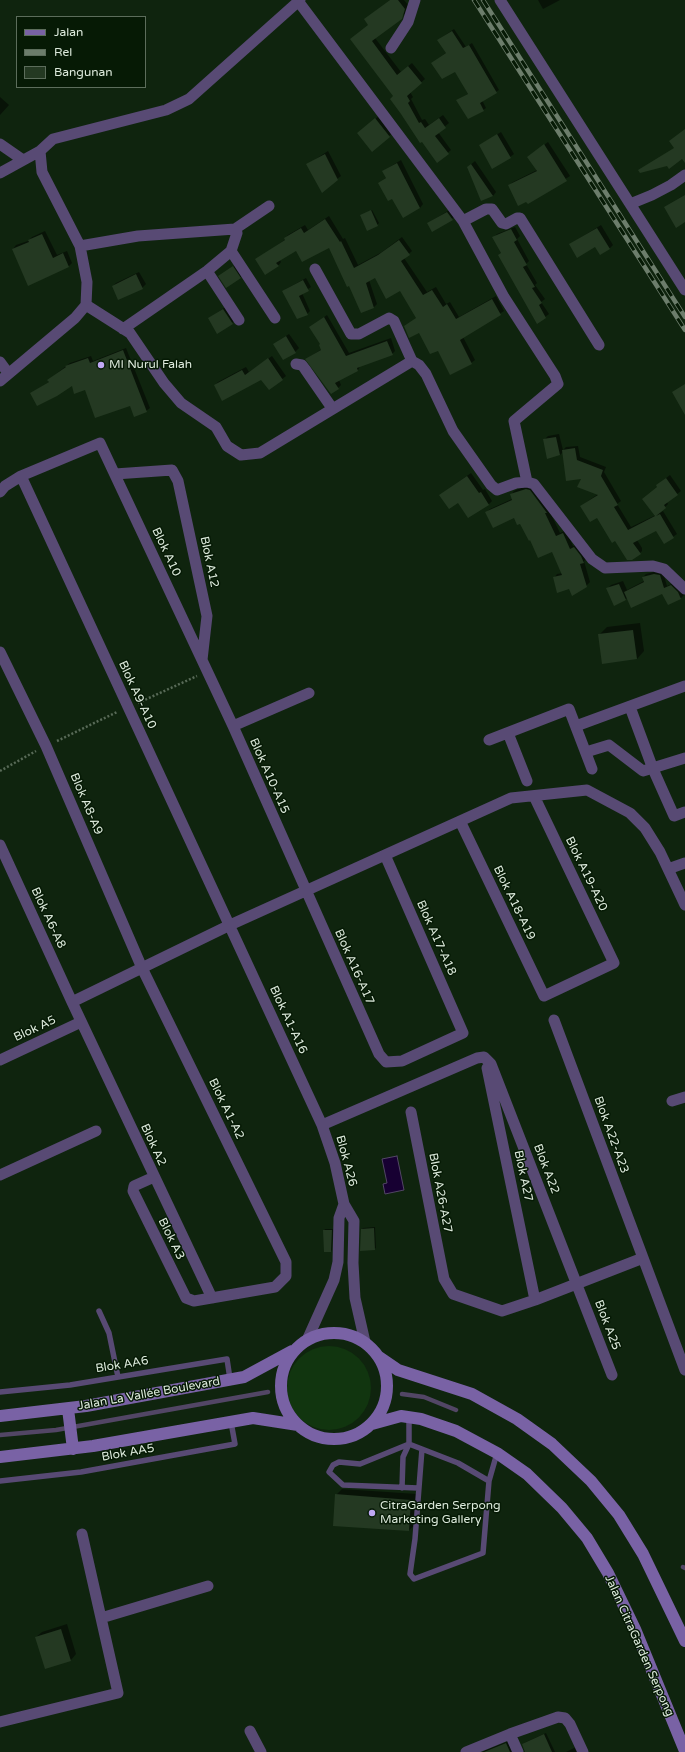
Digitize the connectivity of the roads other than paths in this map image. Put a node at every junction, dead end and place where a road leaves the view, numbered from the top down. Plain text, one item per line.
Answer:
1 (299, 0) edge
2 (415, 0) edge
3 (500, 0) edge
4 (391, 48) dead end
5 (0, 144) edge
6 (40, 151) junction
7 (23, 160) junction
8 (0, 173) edge
9 (685, 175) edge
10 (630, 204) junction
11 (269, 206) dead end
12 (463, 221) junction
13 (235, 229) junction
14 (80, 246) junction
15 (231, 251) junction
16 (315, 269) dead end
17 (207, 272) junction
18 (685, 290) edge
19 (86, 305) junction
20 (275, 318) dead end
21 (239, 320) dead end
22 (123, 329) junction
23 (599, 345) dead end
24 (0, 362) edge
25 (412, 362) junction
26 (296, 364) dead end
27 (4, 377) edge
28 (332, 408) junction
29 (115, 474) junction
30 (21, 476) junction
31 (527, 482) junction
32 (0, 492) edge
33 (685, 589) edge
34 (0, 652) edge
35 (202, 661) junction
36 (207, 672) joint
37 (685, 686) edge
38 (309, 693) dead end
39 (630, 707) junction
40 (233, 726) junction
41 (576, 726) junction
42 (508, 733) junction
43 (488, 740) dead end
44 (586, 752) junction
45 (685, 758) edge
46 (592, 769) dead end
47 (653, 769) junction
48 (527, 781) dead end
49 (534, 796) junction
50 (685, 812) edge
51 (460, 820) junction
52 (0, 846) edge
53 (385, 854) junction
54 (685, 863) edge
55 (668, 869) junction
56 (306, 891) junction
57 (685, 905) edge
58 (230, 925) junction
59 (142, 968) junction
60 (544, 996) joint
61 (72, 1002) junction
62 (554, 1020) dead end
63 (81, 1022) junction
64 (379, 1054) joint
65 (0, 1060) edge
66 (488, 1061) junction
67 (685, 1097) edge
68 (672, 1101) dead end
69 (411, 1112) dead end
70 (322, 1125) junction
71 (96, 1131) dead end
72 (0, 1176) edge
73 (154, 1177) junction
74 (344, 1204) junction
75 (643, 1258) junction
76 (338, 1262) junction
77 (353, 1263) junction
78 (577, 1284) junction
79 (212, 1298) junction
80 (535, 1300) junction
81 (99, 1311) dead end
82 (308, 1338) junction
83 (366, 1342) junction
84 (292, 1351) junction
85 (379, 1357) junction
86 (685, 1370) edge
87 (612, 1375) dead end
88 (118, 1377) junction
89 (230, 1380) junction
90 (0, 1392) edge
91 (68, 1409) junction
92 (0, 1416) edge
93 (408, 1417) junction
94 (231, 1422) junction
95 (372, 1424) junction
96 (298, 1425) junction
97 (409, 1444) junction
98 (73, 1449) junction
99 (422, 1449) junction
100 (497, 1453) junction
101 (0, 1456) edge
102 (489, 1481) junction
103 (0, 1482) edge
104 (402, 1488) junction
105 (418, 1488) junction
106 (82, 1534) dead end
107 (208, 1586) dead end
108 (100, 1618) junction
109 (685, 1642) edge
110 (0, 1722) edge
111 (680, 1727) edge
112 (250, 1731) dead end
113 (510, 1734) junction
114 (685, 1751) edge
115 (261, 1752) edge
116 (466, 1752) edge
117 (518, 1752) edge
118 (584, 1752) edge

1 - 6 street
1 - 12 street
2 - 4 street
3 - 10 street
5 - 7 street
6 - 7 street
6 - 14 street
7 - 8 street
9 - 10 street
10 - 18 street
11 - 13 street
12 - 23 street
12 - 31 street
13 - 14 street
13 - 15 street
14 - 19 street
15 - 17 street
15 - 20 street
16 - 25 street
17 - 21 street
17 - 22 street
19 - 22 street
19 - 27 street
22 - 28 street
24 - 27 street
25 - 28 street
25 - 31 street
26 - 28 street
29 - 30 street, Blok A10
29 - 35 street, Blok A10
29 - 35 street, Blok A12
30 - 32 street
30 - 58 street, Blok A9-A10
31 - 33 street
34 - 59 street, Blok A8-A9
35 - 36 street, Blok A10
36 - 40 street, Blok A10-A15
37 - 39 street
38 - 40 street
39 - 41 street
39 - 47 street
40 - 56 street, Blok A10-A15
41 - 42 street
41 - 44 street
42 - 43 street
42 - 48 street
44 - 46 street
44 - 47 street
45 - 47 street
47 - 50 street
49 - 51 street
49 - 55 street
49 - 60 street, Blok A19-A20
51 - 53 street
51 - 60 street, Blok A18-A19
52 - 61 street, Blok A6-A8
53 - 56 street
53 - 64 street, Blok A17-A18
54 - 55 street
55 - 57 street
56 - 58 street
56 - 64 street, Blok A16-A17
58 - 59 street
58 - 70 street, Blok A1-A16
59 - 61 street
59 - 79 street, Blok A1-A2
61 - 63 street, Blok A2
62 - 75 street, Blok A22-A23
63 - 65 street, Blok A5
63 - 73 street, Blok A2
66 - 70 street
66 - 78 street, Blok A22
66 - 80 street, Blok A27
67 - 68 street
69 - 80 street, Blok A26-A27
70 - 74 street, Blok A26
71 - 72 street
73 - 79 street, Blok A2
73 - 79 street, Blok A3
74 - 76 street
74 - 77 street
75 - 78 street
75 - 86 street, Blok A22-A23
76 - 77 street
76 - 82 street
77 - 83 street
78 - 80 street
78 - 87 street, Blok A25
81 - 88 lane
82 - 83 street
82 - 84 street
83 - 85 street
84 - 89 street, Jalan La Vallée Boulevard
84 - 96 street
85 - 95 street
85 - 109 street
88 - 89 lane, Blok AA6
88 - 90 lane, Blok AA6
89 - 91 street, Jalan La Vallée Boulevard
91 - 92 street, Jalan La Vallée Boulevard
91 - 98 street
93 - 95 street, Jalan CitraGarden Serpong
93 - 97 lane
93 - 100 street, Jalan CitraGarden Serpong
94 - 96 street
94 - 98 street
94 - 103 lane, Blok AA5
95 - 96 street
97 - 99 lane
97 - 104 lane
97 - 104 lane
98 - 101 street
99 - 102 lane
99 - 105 lane
100 - 102 lane
100 - 111 street, Jalan CitraGarden Serpong
102 - 105 lane
104 - 105 lane
106 - 108 street
107 - 108 street
108 - 110 street
111 - 114 street, Jalan CitraGarden Serpong
112 - 115 street
113 - 116 street
113 - 117 street
113 - 118 street

